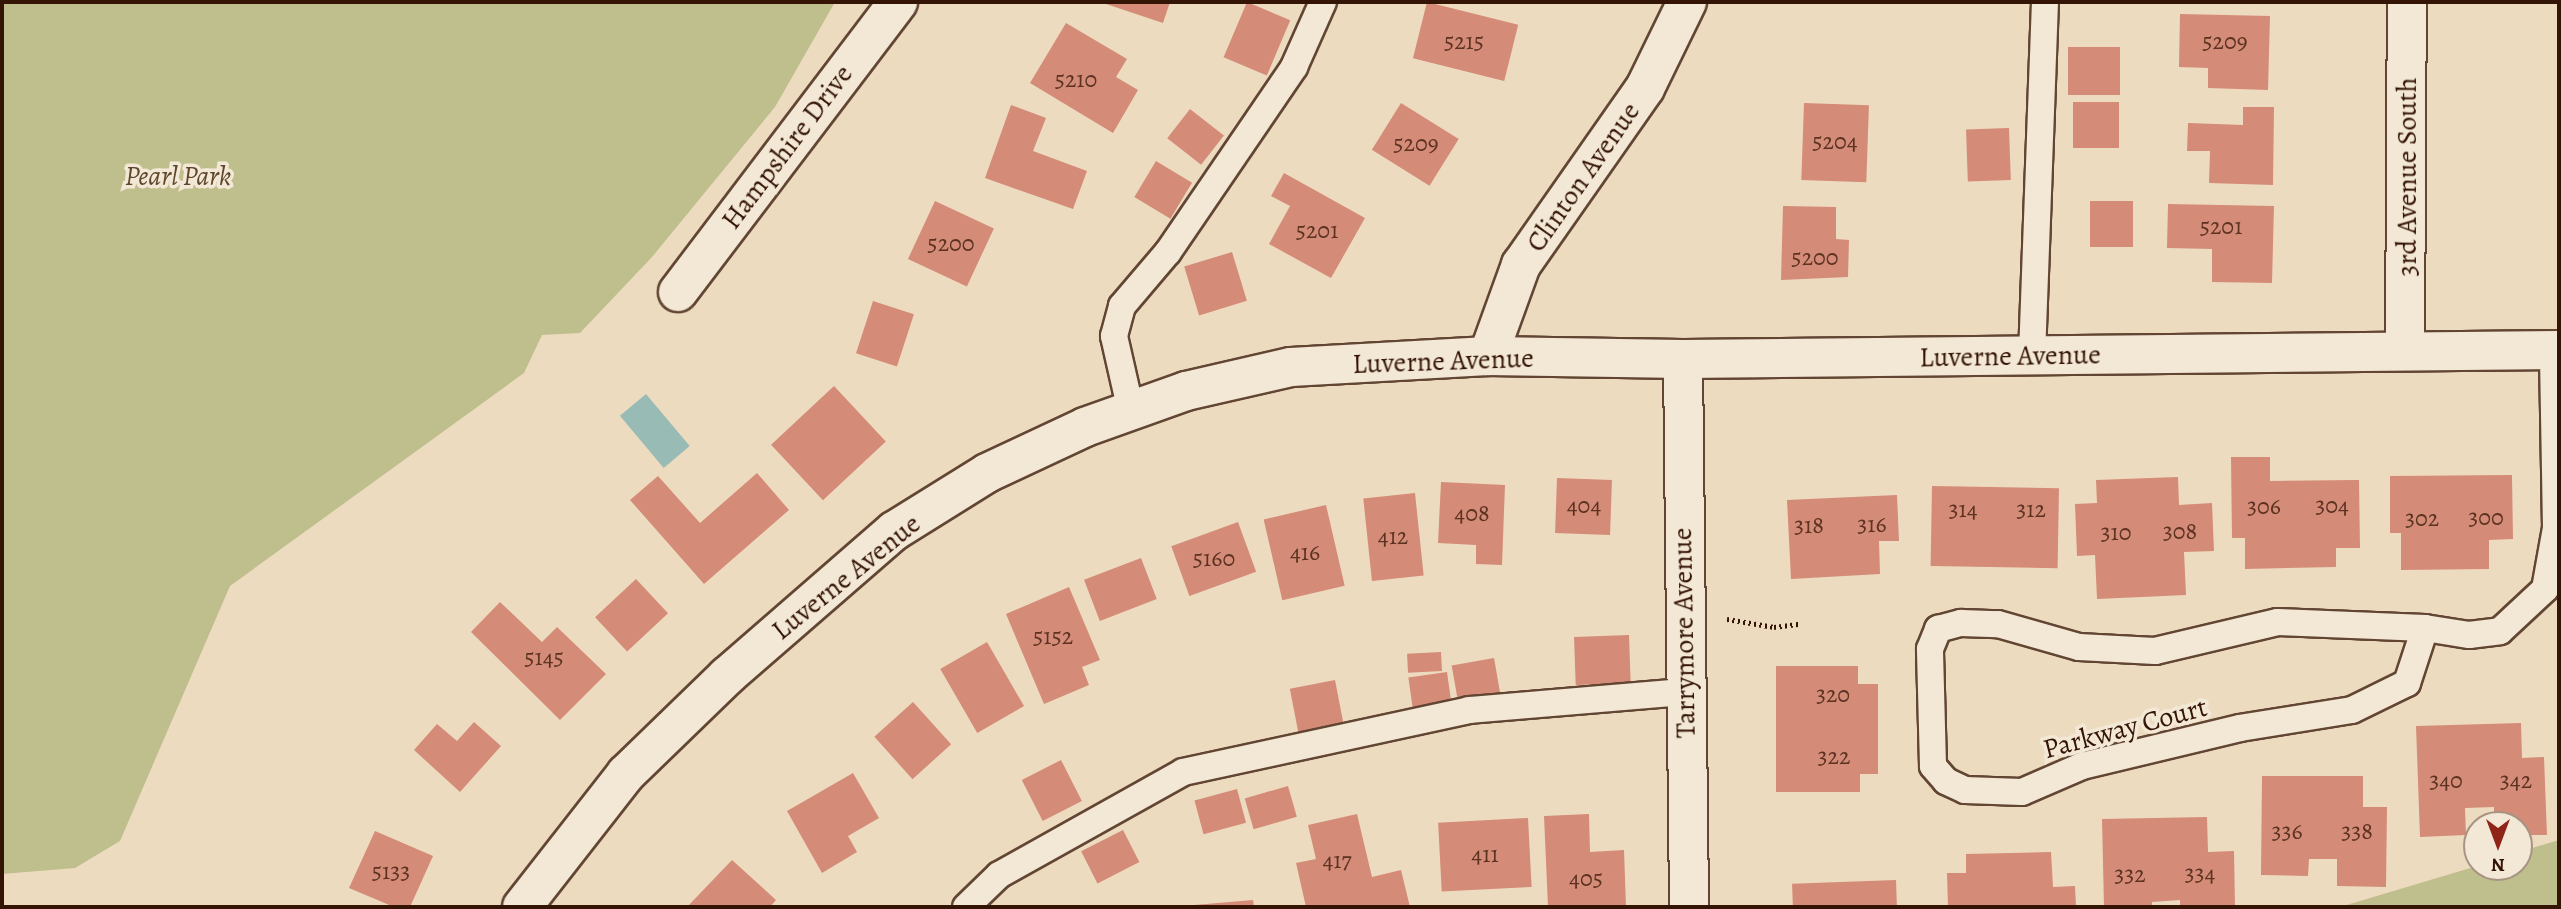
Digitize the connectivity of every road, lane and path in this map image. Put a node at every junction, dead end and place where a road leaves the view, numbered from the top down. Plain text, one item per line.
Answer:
1 (898, 2) edge
2 (1323, 2) edge
3 (1687, 2) edge
4 (2045, 2) edge
5 (2407, 2) edge
6 (678, 292) dead end
7 (2556, 350) edge
8 (2405, 351) junction
9 (1488, 356) junction
10 (2032, 356) junction
11 (1683, 359) junction
12 (1131, 411) junction
13 (1684, 620) junction
14 (1800, 624) dead end
15 (2425, 628) junction
16 (1685, 692) junction
17 (522, 907) edge
18 (966, 907) edge
19 (1689, 907) edge

1 - 6 street, Hampshire Drive
2 - 12 lane
3 - 9 street, Clinton Avenue
4 - 10 lane
5 - 8 street, 3rd Avenue South
7 - 8 street, Luverne Avenue
7 - 15 lane, Parkway Court
8 - 10 street, Luverne Avenue
9 - 11 street, Luverne Avenue
9 - 12 street, Luverne Avenue
10 - 11 street, Luverne Avenue
11 - 13 street, Tarrymore Avenue
12 - 17 street, Luverne Avenue
13 - 14 path
13 - 16 street, Tarrymore Avenue
15 - 15 lane, Parkway Court
16 - 18 lane
16 - 19 street, Tarrymore Avenue

